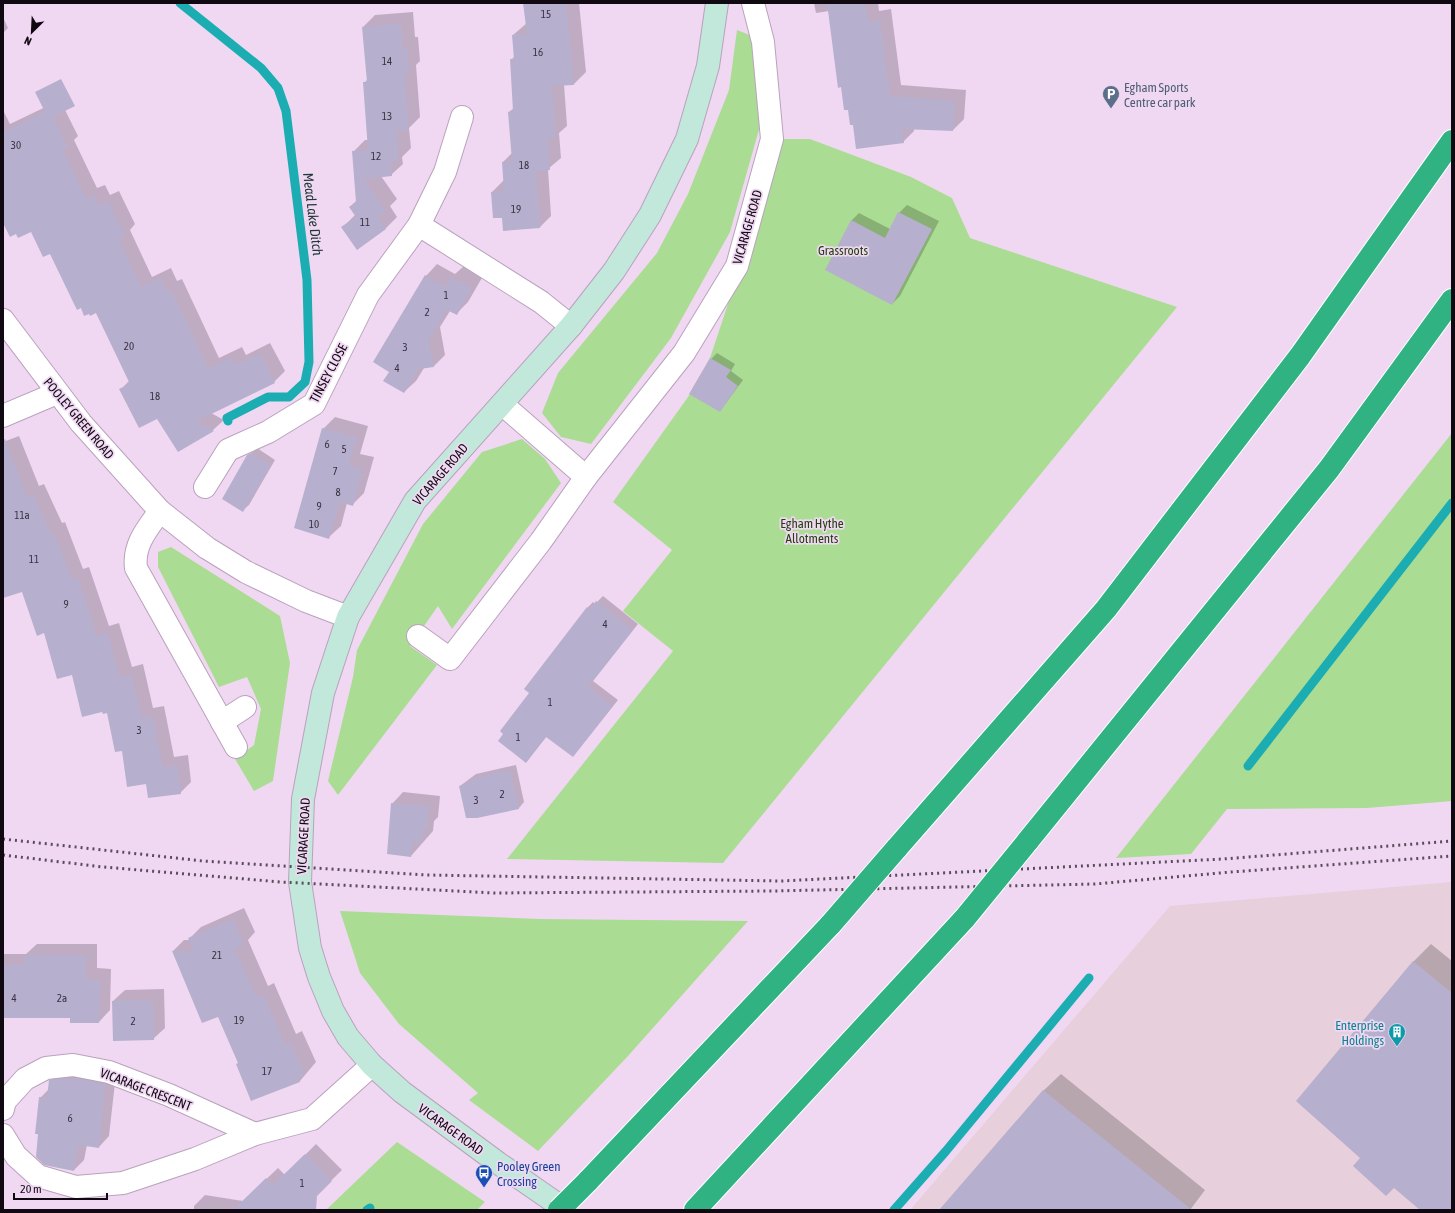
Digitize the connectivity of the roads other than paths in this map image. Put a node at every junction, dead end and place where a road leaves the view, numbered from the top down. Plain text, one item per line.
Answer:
1 (717, 3) edge
2 (753, 3) edge
3 (462, 117) dead end
4 (1452, 141) edge
5 (419, 225) junction
6 (1452, 300) edge
7 (3, 320) edge
8 (571, 326) junction
9 (57, 393) junction
10 (502, 404) junction
11 (3, 416) edge
12 (586, 477) junction
13 (205, 487) dead end
14 (160, 511) junction
15 (348, 617) junction
16 (418, 636) dead end
17 (245, 707) dead end
18 (222, 722) junction
19 (236, 747) dead end
20 (372, 1065) junction
21 (3, 1109) edge
22 (255, 1134) junction
23 (3, 1135) edge
24 (559, 1210) edge
25 (566, 1210) edge
26 (695, 1210) edge

1 - 8 main road, VICARAGE ROAD
2 - 12 street, VICARAGE ROAD
3 - 5 street, TINSEY CLOSE
4 - 24 highway, bridge
5 - 8 street
5 - 13 street, TINSEY CLOSE
6 - 26 highway, bridge
7 - 9 street, POOLEY GREEN ROAD
8 - 10 main road, VICARAGE ROAD
9 - 11 street
9 - 14 street, POOLEY GREEN ROAD
10 - 12 street
10 - 15 main road, VICARAGE ROAD
12 - 16 street, VICARAGE ROAD
14 - 15 street, POOLEY GREEN ROAD
14 - 18 street
15 - 20 main road, VICARAGE ROAD
17 - 18 street
18 - 19 street
20 - 22 street
20 - 25 main road, VICARAGE ROAD
21 - 22 street, VICARAGE CRESCENT
22 - 23 street

